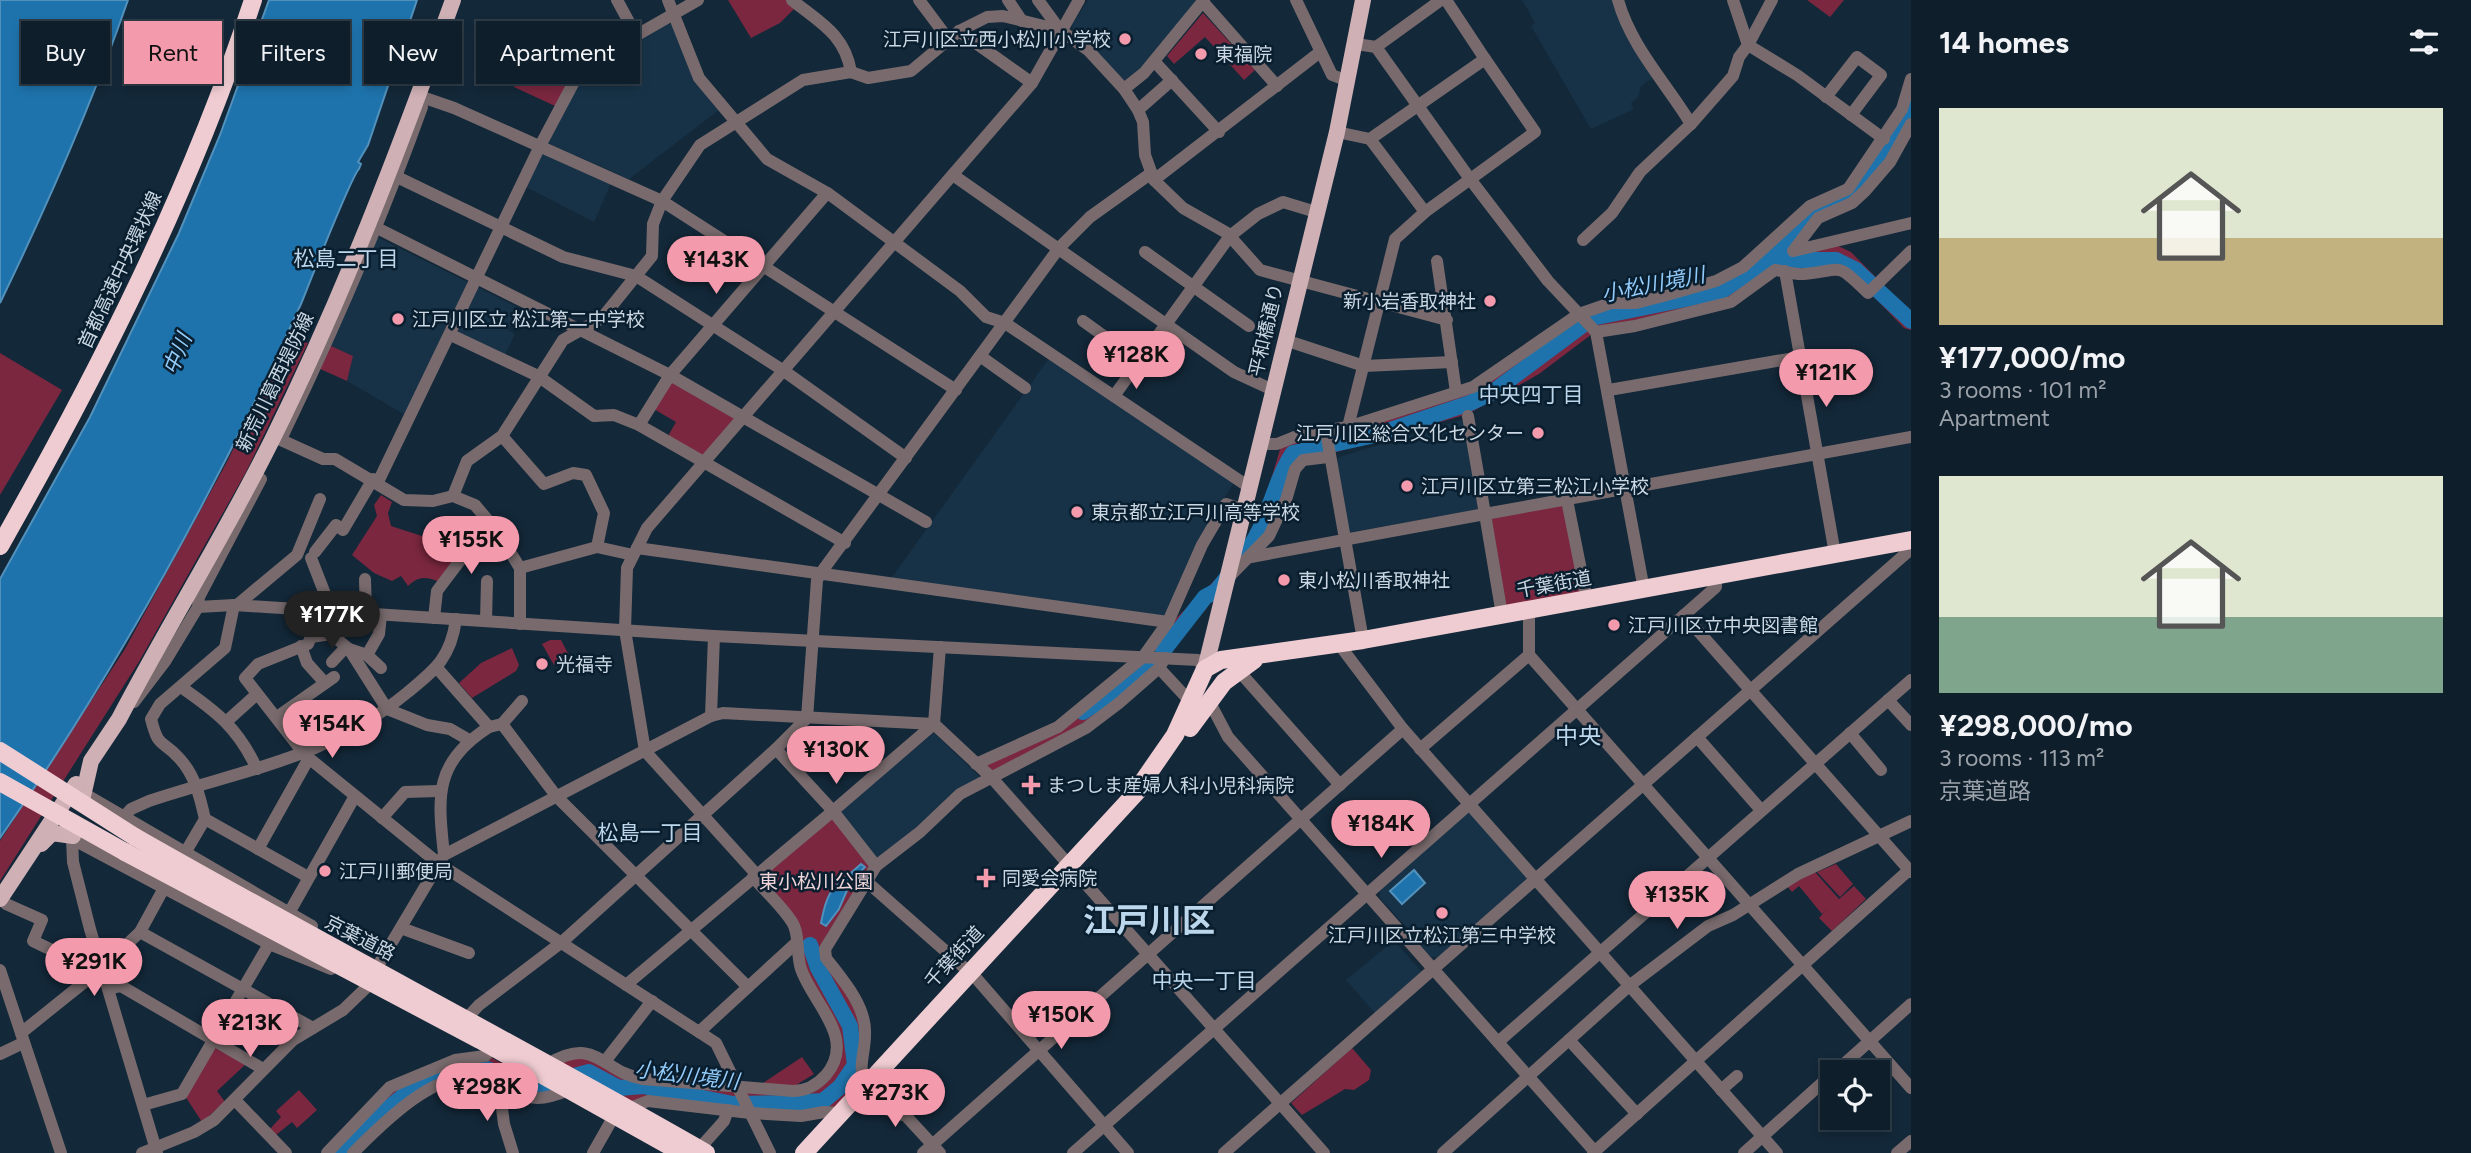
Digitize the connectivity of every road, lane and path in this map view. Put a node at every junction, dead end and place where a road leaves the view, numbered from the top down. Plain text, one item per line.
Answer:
1 (242, 0) edge
2 (253, 0) edge
3 (453, 0) edge
4 (617, 0) edge
5 (668, 0) edge
6 (698, 0) edge
7 (792, 0) edge
8 (919, 0) edge
9 (1008, 0) edge
10 (1038, 0) edge
11 (1079, 0) edge
12 (1296, 0) edge
13 (1363, 0) edge
14 (1444, 0) edge
15 (1618, 0) edge
16 (1733, 0) edge
17 (1772, 0) edge
18 (1204, 1) edge
19 (675, 14) junction
20 (628, 21) edge
21 (1022, 21) junction
22 (1060, 30) junction
23 (960, 31) junction
24 (640, 33) edge
25 (949, 40) junction
26 (1356, 44) junction
27 (1748, 45) junction
28 (1376, 47) junction
29 (1320, 52) junction
30 (1485, 59) junction
31 (1154, 61) junction
32 (851, 72) junction
33 (1911, 79) edge
34 (1172, 80) junction
35 (1348, 81) junction
36 (1032, 83) junction
37 (573, 84) edge
38 (1277, 86) junction
39 (1124, 89) junction
40 (1826, 97) junction
41 (425, 98) junction
42 (1418, 105) junction
43 (1138, 110) junction
44 (1908, 113) edge
45 (1852, 116) junction
46 (738, 124) junction
47 (1691, 124) junction
48 (1911, 124) edge
49 (1219, 132) junction
50 (1337, 132) junction
51 (1370, 139) junction
52 (1884, 139) junction
53 (540, 146) junction
54 (1870, 172) junction
55 (953, 175) junction
56 (397, 177) junction
57 (1152, 177) junction
58 (1470, 179) junction
59 (827, 193) junction
60 (662, 201) junction
61 (1316, 212) junction
62 (1425, 212) junction
63 (1911, 223) edge
64 (377, 228) junction
65 (502, 228) junction
66 (1230, 236) junction
67 (1583, 240) dead end
68 (894, 244) junction
69 (1059, 248) junction
70 (1911, 251) edge
71 (1145, 252) dead end
72 (1437, 261) dead end
73 (763, 266) junction
74 (1784, 271) junction
75 (354, 273) junction
76 (636, 276) junction
77 (478, 277) junction
78 (1299, 281) junction
79 (1194, 287) junction
80 (1379, 302) junction
81 (835, 312) junction
82 (1447, 320) junction
83 (1083, 321) dead end
84 (1005, 323) junction
85 (1588, 323) junction
86 (713, 325) junction
87 (1167, 325) junction
88 (1249, 326) dead end
89 (584, 329) junction
90 (451, 335) junction
91 (1294, 343) dead end
92 (980, 356) junction
93 (1800, 357) junction
94 (1140, 362) junction
95 (1452, 362) junction
96 (1364, 366) junction
97 (784, 371) junction
98 (670, 374) junction
99 (538, 376) junction
100 (1025, 387) dead end
101 (956, 390) junction
102 (1273, 390) junction
103 (1609, 390) junction
104 (1456, 392) junction
105 (1114, 396) junction
106 (1468, 416) dead end
107 (743, 417) junction
108 (639, 425) junction
109 (1348, 427) junction
110 (1326, 434) junction
111 (502, 436) junction
112 (1911, 438) edge
113 (281, 440) junction
114 (1260, 444) junction
115 (1817, 454) junction
116 (1328, 455) junction
117 (906, 458) junction
118 (704, 463) junction
119 (376, 481) junction
120 (1249, 488) junction
121 (1626, 489) junction
122 (879, 495) junction
123 (453, 496) junction
124 (320, 499) dead end
125 (1567, 500) junction
126 (1244, 510) junction
127 (1485, 514) junction
128 (926, 522) dead end
129 (0, 524) edge
130 (493, 526) junction
131 (1344, 539) junction
132 (1911, 540) edge
133 (845, 543) junction
134 (0, 546) edge
135 (597, 547) junction
136 (1911, 549) edge
137 (635, 551) junction
138 (1835, 554) junction
139 (1251, 557) junction
140 (520, 568) junction
141 (820, 574) junction
142 (1716, 576) junction
143 (1228, 578) junction
144 (365, 579) dead end
145 (487, 581) dead end
146 (1644, 590) junction
147 (1587, 600) junction
148 (236, 605) junction
149 (198, 607) junction
150 (1529, 610) junction
151 (329, 611) junction
152 (366, 614) junction
153 (380, 615) junction
154 (1502, 615) junction
155 (1684, 615) junction
156 (434, 618) junction
157 (456, 619) junction
158 (486, 621) junction
159 (1168, 622) junction
160 (520, 624) junction
161 (625, 630) junction
162 (331, 634) junction
163 (714, 636) junction
164 (1363, 639) junction
165 (813, 640) junction
166 (1338, 643) junction
167 (301, 646) junction
168 (940, 647) junction
169 (347, 648) junction
170 (1277, 653) junction
171 (367, 655) junction
172 (1529, 655) junction
173 (1143, 657) junction
174 (332, 662) dead end
175 (1162, 663) junction
176 (381, 668) dead end
177 (437, 668) junction
178 (1238, 670) junction
179 (1911, 680) edge
180 (181, 687) junction
181 (1203, 688) junction
182 (1749, 690) junction
183 (257, 694) junction
184 (1888, 700) junction
185 (522, 701) dead end
186 (387, 709) junction
187 (1577, 710) junction
188 (712, 716) junction
189 (277, 717) junction
190 (807, 718) junction
191 (119, 719) junction
192 (227, 721) junction
193 (934, 724) junction
194 (1911, 725) edge
195 (495, 726) junction
196 (1190, 728) junction
197 (1404, 729) junction
198 (1850, 733) junction
199 (1228, 737) junction
200 (1697, 737) junction
201 (469, 740) junction
202 (776, 749) junction
203 (1420, 749) junction
204 (0, 751) edge
205 (645, 751) junction
206 (307, 756) junction
207 (91, 761) junction
208 (1814, 763) junction
209 (976, 764) junction
210 (257, 769) junction
211 (1881, 770) dead end
212 (992, 778) junction
213 (0, 782) edge
214 (197, 785) junction
215 (1340, 785) junction
216 (1643, 785) junction
217 (1137, 790) junction
218 (439, 791) junction
219 (83, 794) joint
220 (355, 796) junction
221 (557, 797) junction
222 (1469, 804) junction
223 (1761, 810) junction
224 (833, 811) junction
225 (702, 815) junction
226 (123, 818) junction
227 (382, 818) junction
228 (205, 819) junction
229 (1301, 820) junction
230 (1911, 821) edge
231 (1878, 836) junction
232 (73, 837) junction
233 (130, 844) junction
234 (258, 849) junction
235 (185, 853) junction
236 (1707, 858) junction
237 (441, 859) junction
238 (1069, 863) junction
239 (25, 864) junction
240 (877, 866) junction
241 (1910, 871) edge
242 (635, 874) junction
243 (755, 876) junction
244 (308, 877) junction
245 (1535, 880) junction
246 (866, 881) junction
247 (164, 888) junction
248 (1367, 894) junction
249 (1747, 905) junction
250 (2, 906) edge
251 (289, 912) junction
252 (401, 928) junction
253 (691, 931) junction
254 (140, 932) junction
255 (562, 942) junction
256 (269, 944) junction
257 (795, 944) junction
258 (469, 953) dead end
259 (1599, 953) junction
260 (1148, 954) junction
261 (353, 966) junction
262 (1802, 966) junction
263 (102, 968) junction
264 (1432, 968) junction
265 (0, 970) edge
266 (969, 972) junction
267 (373, 976) junction
268 (626, 985) junction
269 (1629, 986) junction
270 (748, 987) junction
271 (244, 988) junction
272 (108, 989) junction
273 (652, 1002) junction
274 (1911, 1004) edge
275 (467, 1018) junction
276 (313, 1028) junction
277 (1213, 1028) junction
278 (699, 1032) junction
279 (22, 1038) junction
280 (213, 1040) junction
281 (1569, 1040) junction
282 (1498, 1042) junction
283 (1869, 1042) junction
284 (493, 1048) junction
285 (1040, 1051) junction
286 (0, 1054) edge
287 (606, 1060) junction
288 (1849, 1060) edge
289 (1695, 1061) junction
290 (545, 1068) junction
291 (263, 1069) junction
292 (1528, 1076) junction
293 (1737, 1076) dead end
294 (499, 1086) junction
295 (1820, 1086) edge
296 (571, 1087) junction
297 (1911, 1088) edge
298 (1721, 1090) junction
299 (740, 1091) junction
300 (860, 1092) junction
301 (235, 1100) junction
302 (1280, 1104) junction
303 (143, 1105) junction
304 (729, 1110) junction
305 (749, 1111) junction
306 (620, 1112) junction
307 (840, 1114) junction
308 (1637, 1114) junction
309 (1104, 1126) junction
310 (1762, 1137) junction
311 (1911, 1141) edge
312 (156, 1150) edge
313 (932, 1150) edge
314 (696, 1152) edge
315 (61, 1153) edge
316 (142, 1153) edge
317 (286, 1153) edge
318 (327, 1153) edge
319 (354, 1153) edge
320 (513, 1153) edge
321 (593, 1153) edge
322 (770, 1153) edge
323 (804, 1153) edge
324 (1073, 1153) edge
325 (1128, 1153) edge
326 (1224, 1153) edge
327 (1324, 1153) edge
328 (1443, 1153) edge
329 (1595, 1153) edge
330 (1744, 1153) edge
331 (1777, 1153) edge
332 (1897, 1153) edge

1 - 129 highway, 首都高速中央環状線
2 - 134 highway, 首都高速中央環状線
3 - 41 street
3 - 75 main road, 新荒川葛西堤防線
4 - 20 street
5 - 19 street
6 - 19 street
7 - 32 street
8 - 25 street
9 - 21 street
10 - 22 street
11 - 22 street
12 - 29 street
13 - 26 main road, 平和橋通り
14 - 28 street
14 - 30 street
15 - 47 street
16 - 27 street
17 - 27 street
18 - 31 street
18 - 38 street
19 - 24 street
19 - 46 street
21 - 22 street
21 - 23 street
22 - 36 street
22 - 39 street
23 - 25 street
23 - 36 street
25 - 32 street
26 - 28 street
26 - 35 main road, 平和橋通り
27 - 40 street
27 - 47 street
28 - 42 street
29 - 35 street
29 - 38 street
30 - 42 street
30 - 58 street
31 - 34 street
31 - 39 street
32 - 46 street
33 - 44 street
34 - 43 street
34 - 49 street
35 - 50 main road, 平和橋通り
36 - 55 street
37 - 53 street
38 - 49 street
39 - 43 street
40 - 45 street
40 - 45 street
41 - 53 street
41 - 56 street
42 - 51 street
42 - 58 street
43 - 57 street
44 - 52 street
45 - 52 street
46 - 59 street
46 - 60 street
47 - 67 street
48 - 54 street
49 - 57 street
50 - 51 street
50 - 61 main road, 平和橋通り
51 - 62 street
52 - 54 street
53 - 60 street
53 - 65 street
54 - 63 street
54 - 85 street
55 - 68 street
55 - 69 street
56 - 64 street
56 - 65 street
57 - 66 street
57 - 69 street
58 - 62 street
58 - 85 street
59 - 68 street
59 - 73 street
60 - 73 street
60 - 76 street
61 - 66 street
61 - 78 main road, 平和橋通り
62 - 80 street
64 - 75 street
64 - 77 street
65 - 76 street
65 - 77 street
66 - 78 street
66 - 79 street
68 - 81 street
68 - 84 street
69 - 84 street
69 - 87 street
70 - 74 street
71 - 79 street
72 - 82 street
73 - 81 street
73 - 86 street
74 - 85 street
74 - 93 street
75 - 113 street
75 - 191 main road, 新荒川葛西堤防線
76 - 86 street
76 - 89 street
77 - 89 street
77 - 90 street
78 - 80 street
78 - 102 main road, 平和橋通り
79 - 87 street
79 - 88 street
80 - 82 street
80 - 96 street
81 - 97 street
81 - 101 street
82 - 95 street
83 - 94 street
84 - 92 street
84 - 105 street
85 - 103 street
85 - 104 street
86 - 97 street
86 - 98 street
87 - 94 street
87 - 102 street
89 - 98 street
89 - 99 street
90 - 99 street
90 - 119 street
91 - 96 street
92 - 100 street
92 - 101 street
93 - 103 street
93 - 115 street
94 - 105 street
95 - 96 street
95 - 104 street
96 - 109 street
97 - 107 street
97 - 117 street
98 - 107 street
98 - 108 street
99 - 108 street
99 - 111 street
101 - 117 street
102 - 114 main road, 平和橋通り
103 - 121 street
104 - 109 street
105 - 120 street
106 - 127 street
107 - 118 street
107 - 122 street
108 - 118 street
109 - 110 street
110 - 114 street
110 - 116 street
111 - 123 street
111 - 135 street
112 - 115 street
113 - 119 street
113 - 149 street
114 - 120 main road, 平和橋通り
115 - 121 street
115 - 138 street
116 - 131 street
116 - 139 street
117 - 122 street
118 - 133 street
118 - 137 street
119 - 123 street
119 - 151 street
120 - 126 main road, 平和橋通り
121 - 125 street
121 - 146 street
122 - 128 street
122 - 133 street
123 - 130 street
124 - 148 street
125 - 127 street
125 - 147 street
126 - 143 main road, 平和橋通り
126 - 159 street
127 - 131 street
127 - 154 street
130 - 140 street
130 - 156 street
131 - 139 street
131 - 164 street
132 - 138 highway, 千葉街道
133 - 141 street
135 - 137 street
135 - 140 street
136 - 182 street
137 - 141 street
137 - 161 street
138 - 142 highway, 千葉街道
139 - 143 street
140 - 160 street
141 - 159 street
141 - 165 street
142 - 146 highway, 千葉街道
142 - 155 street
143 - 181 main road, 平和橋通り
144 - 152 street
145 - 158 street
146 - 147 highway, 千葉街道
147 - 150 highway, 千葉街道
148 - 149 street
148 - 151 street
148 - 180 street
149 - 191 street
150 - 154 highway, 千葉街道
150 - 172 street
151 - 152 street
151 - 162 street
152 - 153 street
153 - 156 street
153 - 171 street
154 - 164 highway, 千葉街道
155 - 182 street
155 - 187 street
156 - 157 street
157 - 158 street
157 - 177 street
158 - 160 street
159 - 173 street
160 - 161 street
161 - 163 street
161 - 205 street
162 - 167 street
162 - 169 street
163 - 165 street
163 - 188 street
164 - 166 highway, 千葉街道
165 - 168 street
165 - 190 street
166 - 170 highway, 千葉街道
166 - 197 street
167 - 183 street
167 - 189 street
168 - 173 street
168 - 193 street
169 - 171 street
169 - 174 street
169 - 186 street
170 - 178 highway
170 - 181 highway, 千葉街道
171 - 176 street
172 - 187 street
172 - 203 street
173 - 175 street
173 - 209 street
175 - 181 street
175 - 181 street
175 - 212 street
177 - 186 street
177 - 195 street
178 - 181 highway
178 - 215 street
179 - 184 street
180 - 192 street
180 - 214 street
181 - 196 highway, 千葉街道
181 - 199 street
181 - 217 highway, 千葉街道
182 - 200 street
182 - 208 street
183 - 189 street
183 - 192 street
184 - 194 street
184 - 198 street
185 - 195 street
186 - 201 street
186 - 206 street
187 - 216 street
187 - 222 street
188 - 190 street
188 - 205 street
189 - 206 street
190 - 193 street
190 - 202 street
191 - 207 main road, 新荒川葛西堤防線
192 - 210 street
193 - 209 street
193 - 224 street
195 - 201 street
195 - 221 street
196 - 199 street
196 - 217 highway, 千葉街道
197 - 203 street
197 - 215 street
198 - 208 street
198 - 211 street
199 - 229 street
200 - 216 street
200 - 223 street
201 - 218 street
202 - 224 street
202 - 225 street
203 - 222 street
204 - 233 highway, 京葉道路, bridge
205 - 221 street
205 - 225 street
206 - 210 street
206 - 220 street
206 - 234 street
207 - 219 main road, 新荒川葛西堤防線
207 - 239 main road, 新荒川葛西堤防線
208 - 223 street
208 - 231 street
209 - 212 street
210 - 214 street
212 - 238 street
212 - 240 street
213 - 233 highway, 京葉道路, bridge
214 - 226 street
214 - 228 street
215 - 229 street
216 - 236 street
216 - 245 street
217 - 238 highway, 千葉街道
218 - 227 street
218 - 237 street
219 - 226 street
220 - 227 street
220 - 244 street
221 - 237 street
221 - 242 street
222 - 245 street
222 - 248 street
223 - 236 street
224 - 240 street
224 - 243 street
225 - 242 street
225 - 243 street
226 - 235 street
227 - 237 street
228 - 234 street
228 - 235 street
229 - 248 street
229 - 260 street
230 - 231 street
231 - 241 street
231 - 249 street
232 - 239 main road, 新荒川葛西堤防線
232 - 247 street
232 - 263 street
233 - 261 highway, 京葉道路
234 - 244 street
235 - 251 street
236 - 249 street
236 - 259 street
237 - 252 street
237 - 255 street
238 - 260 street
238 - 266 highway, 千葉街道
239 - 250 main road, 新荒川葛西堤防線
240 - 246 street
241 - 262 street
242 - 253 street
242 - 255 street
243 - 253 street
243 - 257 street
244 - 251 street
245 - 259 street
245 - 264 street
246 - 266 street
246 - 300 street
247 - 254 street
247 - 256 street
248 - 264 street
248 - 277 street
249 - 262 street
249 - 269 street
250 - 263 street
251 - 261 street
252 - 258 street
252 - 267 street
253 - 268 street
253 - 270 street
254 - 263 street
254 - 271 street
255 - 268 street
255 - 275 street
256 - 261 street
256 - 271 street
257 - 270 street
257 - 299 street
259 - 269 street
259 - 282 street
260 - 277 street
260 - 285 street
261 - 267 highway, 京葉道路
262 - 283 street
262 - 289 street
263 - 272 street
263 - 279 street
264 - 282 street
264 - 302 street
265 - 279 street
266 - 285 street
266 - 300 highway, 千葉街道
267 - 275 highway, 京葉道路
267 - 276 street
267 - 284 highway, 京葉道路
268 - 273 street
269 - 281 street
269 - 289 street
270 - 278 street
271 - 276 street
271 - 280 street
272 - 280 street
272 - 303 street
273 - 278 street
273 - 287 street
274 - 283 street
275 - 290 highway, 京葉道路
276 - 291 street
277 - 302 street
277 - 309 street
278 - 299 street
279 - 286 street
279 - 315 street
280 - 291 street
280 - 303 street
281 - 292 street
281 - 308 street
282 - 292 street
283 - 288 street
283 - 297 street
284 - 290 highway, 京葉道路
284 - 318 street
285 - 309 street
285 - 313 street
287 - 290 street
287 - 299 street
289 - 298 street
289 - 308 street
290 - 296 highway, 京葉道路
291 - 301 street
292 - 328 street
292 - 329 street
293 - 298 street
294 - 296 street
294 - 319 street
294 - 320 street
295 - 310 street
296 - 306 highway, 京葉道路
298 - 310 street
299 - 305 street
300 - 307 highway, 千葉街道
300 - 313 street
301 - 312 street
301 - 317 street
302 - 326 street
302 - 327 street
303 - 312 street
304 - 305 street
304 - 306 street
304 - 314 street
305 - 307 street
305 - 322 street
306 - 314 highway, 京葉道路
306 - 321 street
307 - 323 highway, 千葉街道
308 - 329 street
309 - 324 street
309 - 325 street
310 - 330 street
310 - 331 street
311 - 332 street
312 - 316 street

